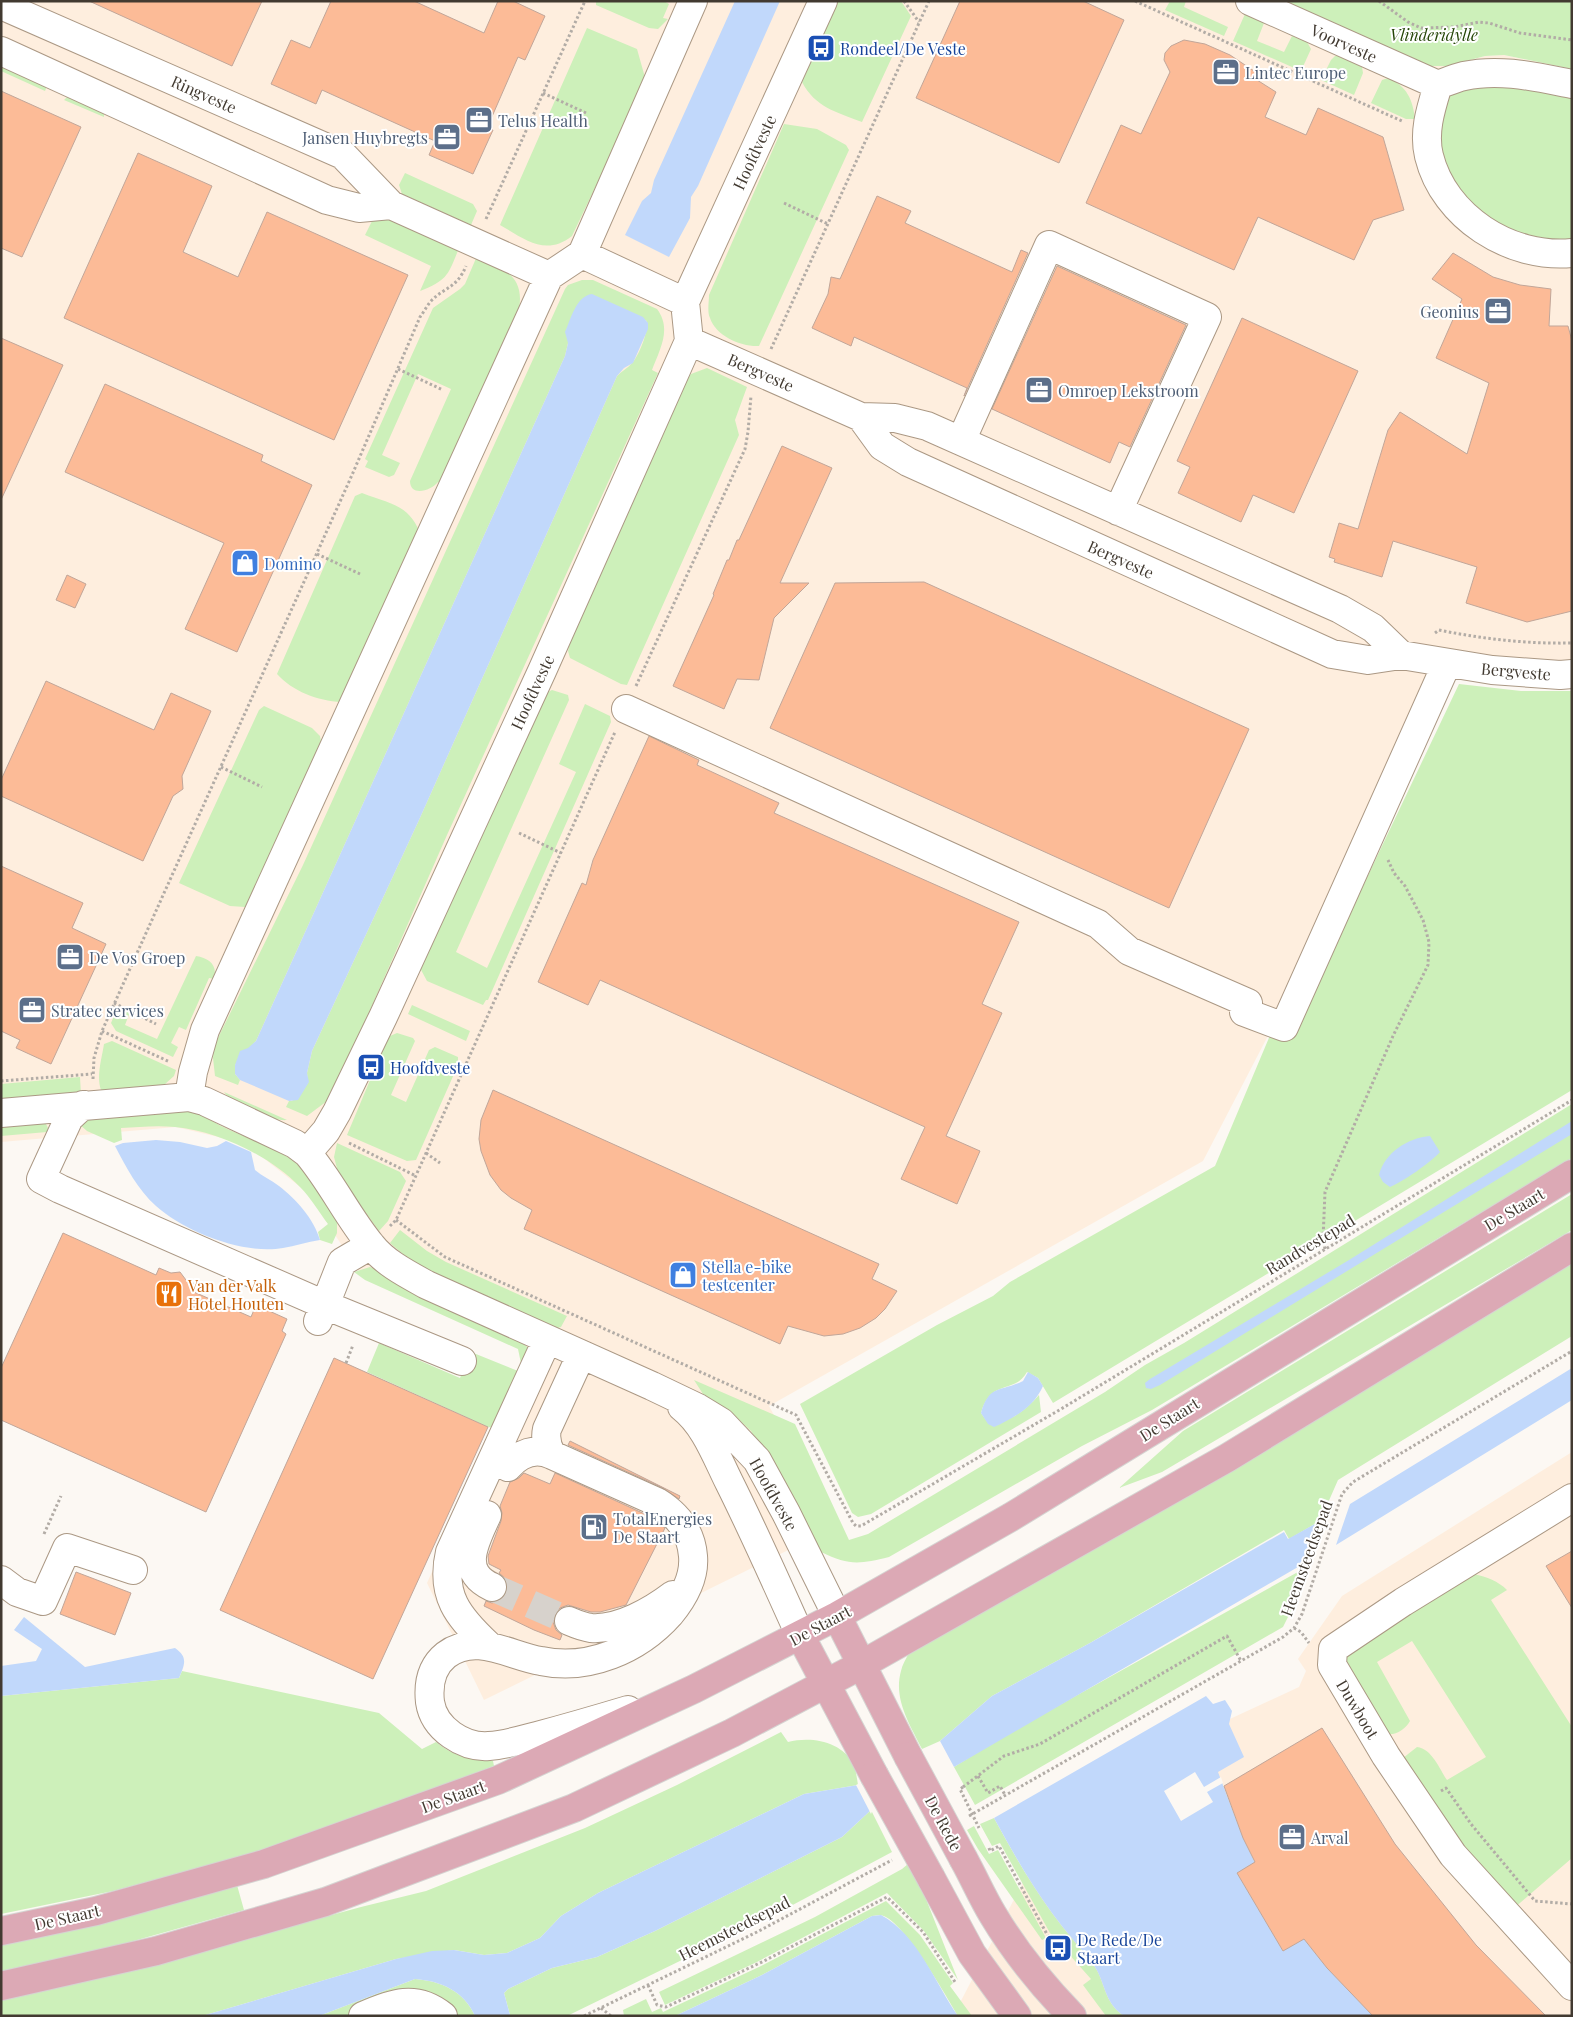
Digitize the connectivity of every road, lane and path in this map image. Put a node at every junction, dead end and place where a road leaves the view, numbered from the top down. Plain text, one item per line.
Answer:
1 (585, 1) edge
2 (693, 1) edge
3 (823, 1) edge
4 (904, 1) edge
5 (928, 1) edge
6 (1135, 1) edge
7 (1250, 1) edge
8 (1382, 2) edge
9 (1, 5) edge
10 (919, 22) junction
11 (1572, 40) edge
12 (1, 51) edge
13 (1572, 84) edge
14 (1438, 85) junction
15 (543, 94) junction
16 (586, 112) dead end
17 (1427, 132) junction
18 (784, 203) dead end
19 (391, 205) junction
20 (828, 224) junction
21 (476, 242) junction
22 (1572, 253) edge
23 (582, 254) junction
24 (549, 276) junction
25 (685, 302) junction
26 (689, 341) junction
27 (398, 369) junction
28 (761, 372) junction
29 (442, 390) dead end
30 (860, 417) junction
31 (961, 442) junction
32 (1118, 511) junction
33 (317, 554) junction
34 (360, 574) dead end
35 (1401, 655) junction
36 (1447, 663) junction
37 (1572, 674) edge
38 (626, 709) junction
39 (221, 767) junction
40 (262, 787) dead end
41 (519, 833) dead end
42 (561, 853) junction
43 (1387, 857) dead end
44 (114, 1003) junction
45 (156, 1024) dead end
46 (92, 1074) junction
47 (1, 1081) edge
48 (189, 1097) junction
49 (1572, 1100) edge
50 (83, 1106) junction
51 (1, 1113) edge
52 (307, 1153) junction
53 (426, 1153) junction
54 (440, 1163) dead end
55 (1572, 1174) edge
56 (371, 1245) junction
57 (1572, 1247) edge
58 (1325, 1249) junction
59 (322, 1313) junction
60 (565, 1348) junction
61 (1572, 1351) edge
62 (462, 1362) dead end
63 (652, 1386) junction
64 (552, 1455) junction
65 (508, 1467) junction
66 (1572, 1498) edge
67 (133, 1570) dead end
68 (690, 1582) junction
69 (3, 1584) edge
70 (492, 1587) tunnel mouth
71 (837, 1616) junction
72 (569, 1620) tunnel mouth
73 (800, 1635) junction
74 (488, 1645) junction
75 (1241, 1661) junction
76 (862, 1665) junction
77 (825, 1684) junction
78 (694, 1689) junction
79 (978, 1776) junction
80 (1005, 1795) junction
81 (1419, 1804) junction
82 (979, 1810) dead end
83 (980, 1830) dead end
84 (989, 1847) dead end
85 (894, 1859) dead end
86 (1572, 1904) edge
87 (1, 1931) edge
88 (1049, 1938) dead end
89 (955, 1982) dead end
90 (1, 1986) edge
91 (648, 1986) junction
92 (1572, 1986) edge
93 (601, 2008) junction
94 (363, 2016) edge
95 (443, 2016) edge
96 (584, 2016) edge
97 (611, 2016) edge
98 (1016, 2016) edge
99 (1072, 2016) edge

1 - 15 path
2 - 23 street
3 - 25 street, Hoofdveste
4 - 10 path
5 - 10 path
6 - 17 path
7 - 14 street, Voorveste
8 - 11 path
9 - 19 street, Ringveste
10 - 20 path
12 - 19 street, Ringveste
13 - 14 street
14 - 17 street
15 - 16 path
15 - 21 path
17 - 22 street
18 - 20 path
19 - 21 street, Ringveste
20 - 28 path
21 - 24 street, Ringveste
21 - 27 path
23 - 24 street
23 - 25 street
24 - 48 street
25 - 26 street, Hoofdveste
26 - 28 street, Bergveste
26 - 52 street, Hoofdveste
27 - 29 path
27 - 33 path
28 - 30 street, Bergveste
28 - 38 path
30 - 31 street, Bergveste
30 - 35 street, Bergveste
31 - 32 street, Bergveste
31 - 32 street
32 - 35 street, Bergveste
33 - 34 path
33 - 39 path
35 - 36 street, Bergveste
36 - 37 street, Bergveste
36 - 38 street
38 - 42 path
39 - 40 path
39 - 44 path
41 - 42 path
42 - 53 path
43 - 58 path
44 - 45 path
44 - 46 path
46 - 47 path
46 - 50 path
48 - 50 street, Hoofdveste
48 - 52 street, Hoofdveste
49 - 58 path, Randvestepad
50 - 51 street, Hoofdveste
50 - 59 street
52 - 56 street, Hoofdveste
53 - 54 path
53 - 58 path, Randvestepad
55 - 71 main road, De Staart
56 - 59 street
56 - 60 street, Hoofdveste
57 - 76 main road
59 - 62 street
60 - 63 street, Hoofdveste
60 - 64 street
60 - 65 street
60 - 74 street
61 - 75 path, Heemsteedsepad
63 - 71 street, Hoofdveste
63 - 73 street, Hoofdveste
64 - 65 street
64 - 68 street
65 - 70 street
66 - 81 street, Duwboot
67 - 69 street
68 - 72 street
68 - 74 street
71 - 73 main road, De Staart
71 - 76 main road, De Rede
73 - 77 main road
73 - 78 main road, De Staart
74 - 78 street
75 - 79 path
75 - 80 path, Heemsteedsepad
76 - 77 main road
76 - 99 main road, De Rede, bridge
77 - 90 main road
77 - 98 main road, bridge
78 - 87 main road, De Staart
79 - 80 path
79 - 83 path, bridge
80 - 82 path, Heemsteedsepad
81 - 86 path
81 - 92 street, Duwboot
84 - 88 path
85 - 91 path, Heemsteedsepad
89 - 91 path
91 - 93 path, Heemsteedsepad
93 - 96 path, Heemsteedsepad
93 - 97 path
94 - 95 street

